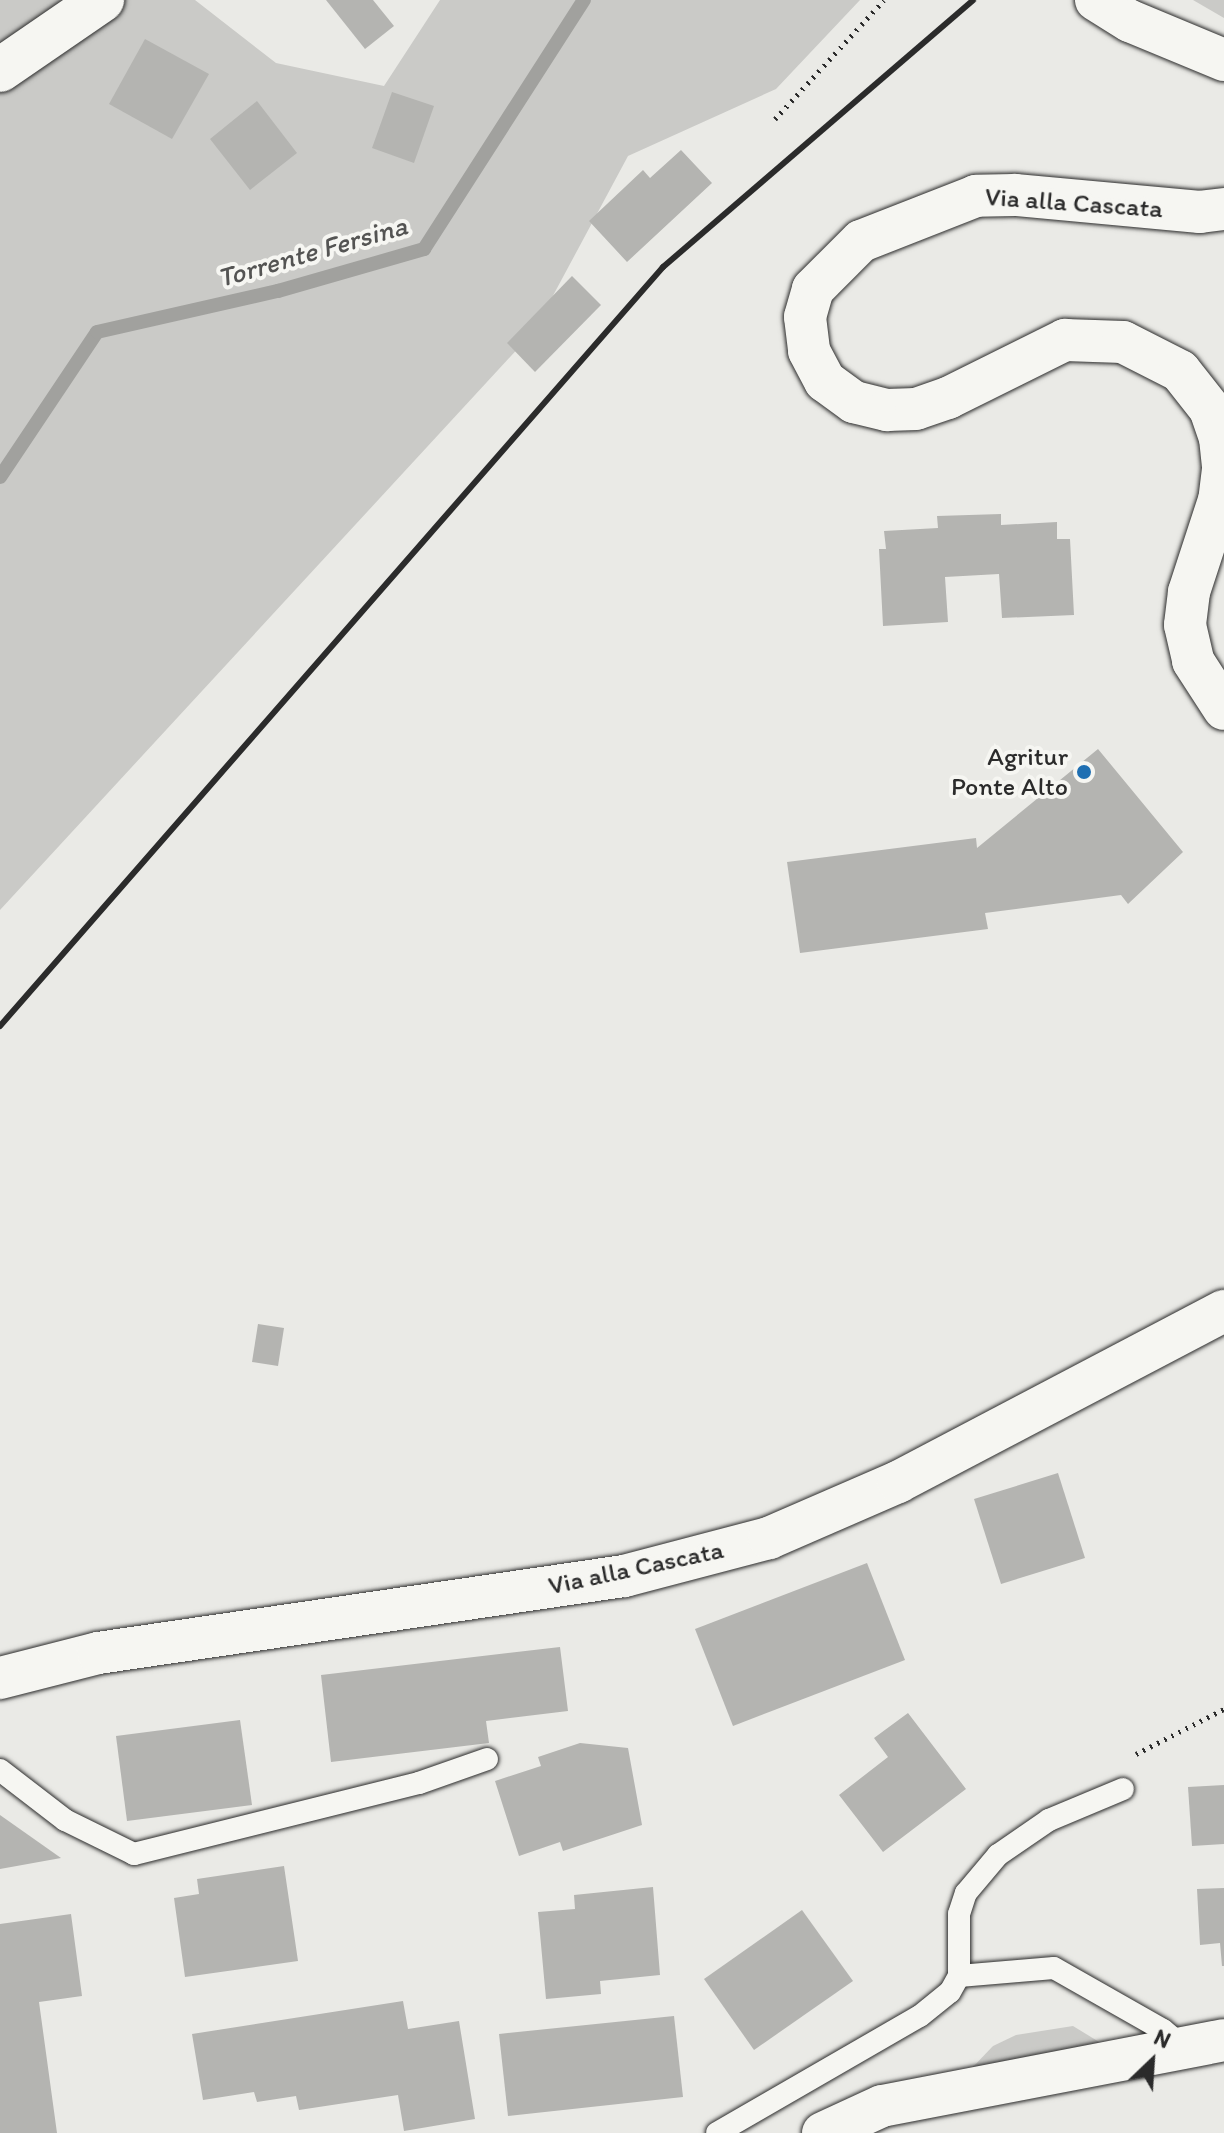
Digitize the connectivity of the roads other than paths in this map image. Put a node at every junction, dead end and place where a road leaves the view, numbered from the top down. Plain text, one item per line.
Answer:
1 (102, 0) edge
2 (1096, 0) edge
3 (1224, 60) edge
4 (0, 70) edge
5 (1224, 209) edge
6 (1217, 407) edge
7 (1224, 709) edge
8 (1224, 1311) edge
9 (0, 1678) edge
10 (487, 1759) dead end
11 (0, 1770) edge
12 (1123, 1789) dead end
13 (959, 1976) junction
14 (1224, 2040) edge
15 (1183, 2047) junction
16 (717, 2133) edge
17 (823, 2133) edge

1 - 4 main road
2 - 3 street
5 - 6 street, Via alla Cascata
6 - 7 street, Via alla Cascata
8 - 9 street, Via alla Cascata
10 - 11 lane
12 - 13 lane
13 - 15 lane
13 - 16 lane
14 - 15 street
15 - 17 street

